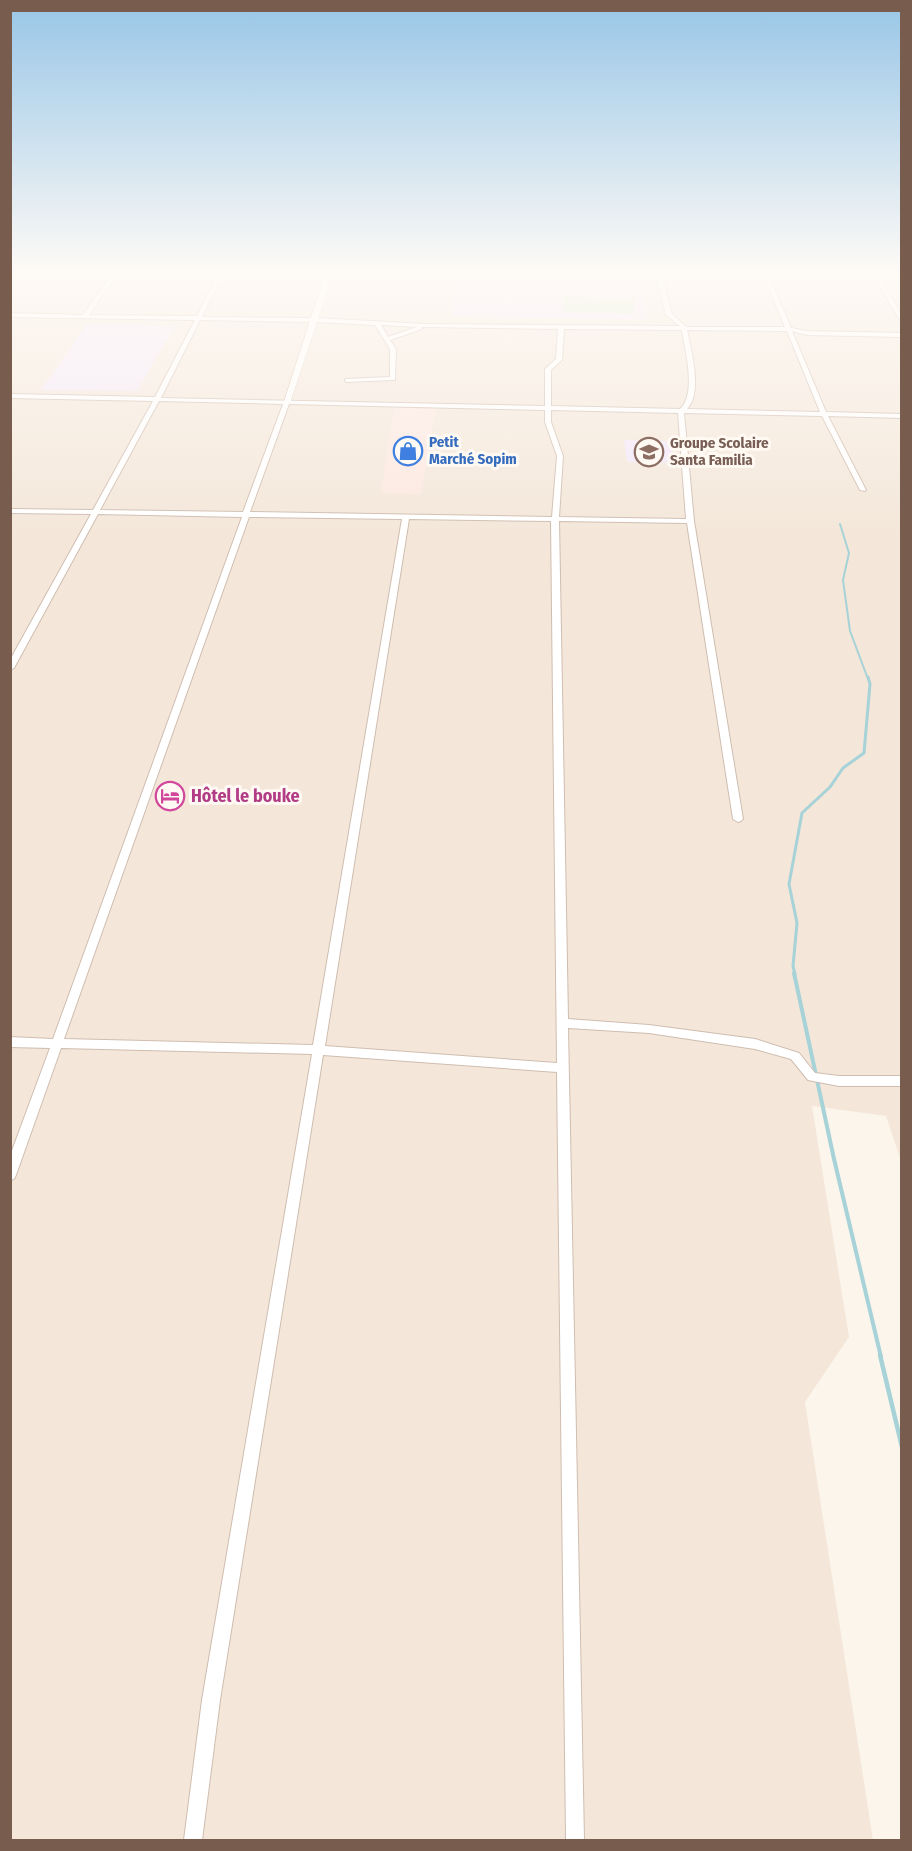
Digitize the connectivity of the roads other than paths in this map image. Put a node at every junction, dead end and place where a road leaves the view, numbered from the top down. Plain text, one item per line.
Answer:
1 (176, 360) edge
2 (301, 360) edge
3 (393, 360) edge
4 (559, 360) edge
5 (690, 360) edge
6 (802, 360) edge
7 (347, 380) dead end
8 (10, 396) edge
9 (156, 401) junction
10 (286, 403) junction
11 (548, 409) junction
12 (681, 412) junction
13 (824, 414) junction
14 (902, 416) edge
15 (862, 490) dead end
16 (10, 511) edge
17 (95, 513) junction
18 (246, 515) junction
19 (406, 517) junction
20 (555, 519) junction
21 (690, 521) junction
22 (10, 668) edge
23 (738, 819) dead end
24 (564, 1023) junction
25 (10, 1042) edge
26 (56, 1045) junction
27 (318, 1050) junction
28 (563, 1068) junction
29 (902, 1081) edge
30 (10, 1175) edge
31 (192, 1840) edge
32 (575, 1840) edge

1 - 9 street
2 - 10 street
3 - 7 street
4 - 11 street
5 - 12 street
6 - 13 street
8 - 9 street
9 - 10 street
9 - 17 street
10 - 11 street
10 - 18 street
11 - 12 street
11 - 20 street
12 - 13 street
12 - 21 street
13 - 14 street
13 - 15 street
16 - 17 street
17 - 18 street
17 - 22 street
18 - 19 street
18 - 26 street
19 - 20 street
19 - 27 street
20 - 21 street
20 - 24 street
21 - 23 street
24 - 28 street
24 - 29 street
25 - 26 street
26 - 27 street
26 - 30 street
27 - 28 street
27 - 31 street
28 - 32 street

